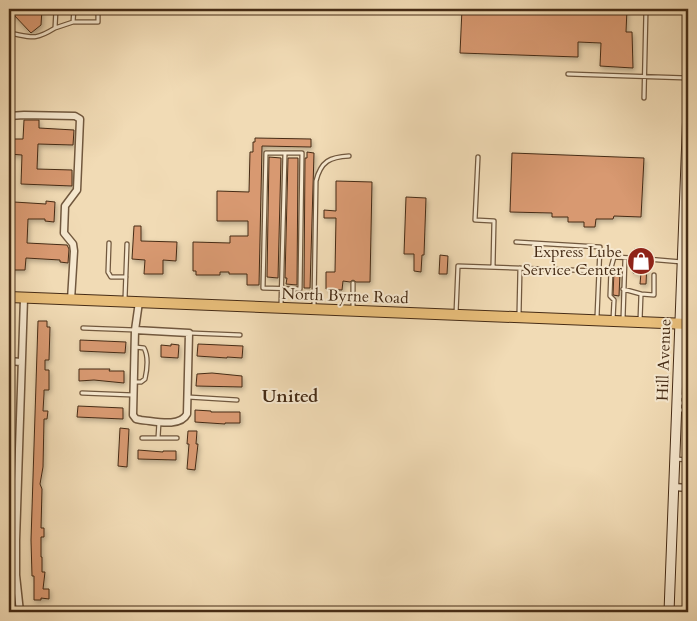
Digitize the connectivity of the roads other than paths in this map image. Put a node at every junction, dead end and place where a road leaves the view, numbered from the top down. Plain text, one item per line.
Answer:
1 (56, 9) edge
2 (74, 9) edge
3 (98, 9) edge
4 (646, 9) edge
5 (74, 22) junction
6 (55, 28) junction
7 (9, 33) edge
8 (568, 74) dead end
9 (644, 77) junction
10 (688, 78) edge
11 (644, 98) dead end
12 (688, 109) edge
13 (9, 116) edge
14 (688, 150) edge
15 (285, 153) junction
16 (349, 156) dead end
17 (478, 157) dead end
18 (687, 194) edge
19 (686, 233) edge
20 (516, 242) dead end
21 (109, 243) dead end
22 (127, 244) dead end
23 (624, 258) junction
24 (633, 258) dead end
25 (647, 259) dead end
26 (685, 261) edge
27 (492, 266) junction
28 (520, 268) junction
29 (599, 272) junction
30 (654, 275) dead end
31 (126, 277) junction
32 (353, 283) dead end
33 (282, 288) junction
34 (623, 289) junction
35 (641, 294) junction
36 (9, 297) edge
37 (24, 298) junction
38 (72, 300) junction
39 (124, 302) junction
40 (139, 302) junction
41 (281, 308) junction
42 (314, 309) junction
43 (352, 311) junction
44 (456, 315) junction
45 (519, 318) junction
46 (597, 321) junction
47 (618, 321) junction
48 (640, 322) junction
49 (684, 323) edge
50 (83, 328) dead end
51 (135, 330) junction
52 (189, 332) junction
53 (240, 335) dead end
54 (134, 347) junction
55 (684, 356) edge
56 (9, 361) edge
57 (21, 362) junction
58 (133, 382) junction
59 (82, 393) dead end
60 (688, 393) edge
61 (133, 395) junction
62 (187, 397) junction
63 (237, 400) dead end
64 (688, 403) edge
65 (677, 404) junction
66 (688, 410) edge
67 (159, 421) junction
68 (142, 438) dead end
69 (158, 438) junction
70 (177, 438) dead end
71 (675, 459) junction
72 (688, 460) edge
73 (674, 487) junction
74 (688, 488) edge
75 (20, 612) edge
76 (668, 612) edge

1 - 6 lane
2 - 5 lane
3 - 5 lane
4 - 9 lane
5 - 6 lane
6 - 7 lane
8 - 9 lane
9 - 10 lane
9 - 11 lane
12 - 14 main road, Hill Avenue
13 - 38 street
14 - 18 main road, Hill Avenue
15 - 33 lane
15 - 33 lane
15 - 33 lane
16 - 42 lane
17 - 27 lane
18 - 19 main road, Hill Avenue
19 - 26 main road, Hill Avenue
20 - 29 lane
21 - 31 lane
22 - 31 lane
23 - 24 lane
23 - 34 lane
23 - 47 lane
25 - 26 lane
26 - 49 main road, Hill Avenue
27 - 28 lane
27 - 44 lane
28 - 29 lane
28 - 45 lane
29 - 46 lane
30 - 35 lane
31 - 39 lane
32 - 43 lane
33 - 41 lane
34 - 35 lane
34 - 47 lane
35 - 48 lane
36 - 37 main road, North Byrne Road
37 - 38 main road, North Byrne Road
37 - 57 street
38 - 39 main road, North Byrne Road
39 - 40 main road, North Byrne Road
40 - 41 main road, North Byrne Road
40 - 51 street
41 - 42 main road, North Byrne Road
42 - 43 main road, North Byrne Road
43 - 44 main road, North Byrne Road
44 - 45 main road, North Byrne Road
45 - 46 main road, North Byrne Road
46 - 47 main road, North Byrne Road
47 - 48 main road, North Byrne Road
48 - 49 main road, North Byrne Road
49 - 55 main road, Hill Avenue
50 - 51 lane
51 - 52 street
51 - 54 street
52 - 53 lane
52 - 62 street
54 - 58 street
54 - 58 lane
55 - 65 main road, Hill Avenue
56 - 57 street
57 - 75 street
58 - 61 street
59 - 61 lane
60 - 65 lane
61 - 67 street
62 - 63 lane
62 - 67 street
64 - 65 lane
65 - 66 lane
65 - 71 main road, Hill Avenue
67 - 69 lane
68 - 69 lane
69 - 70 lane
71 - 72 lane
71 - 73 main road, Hill Avenue
73 - 74 street
73 - 76 main road, Hill Avenue

